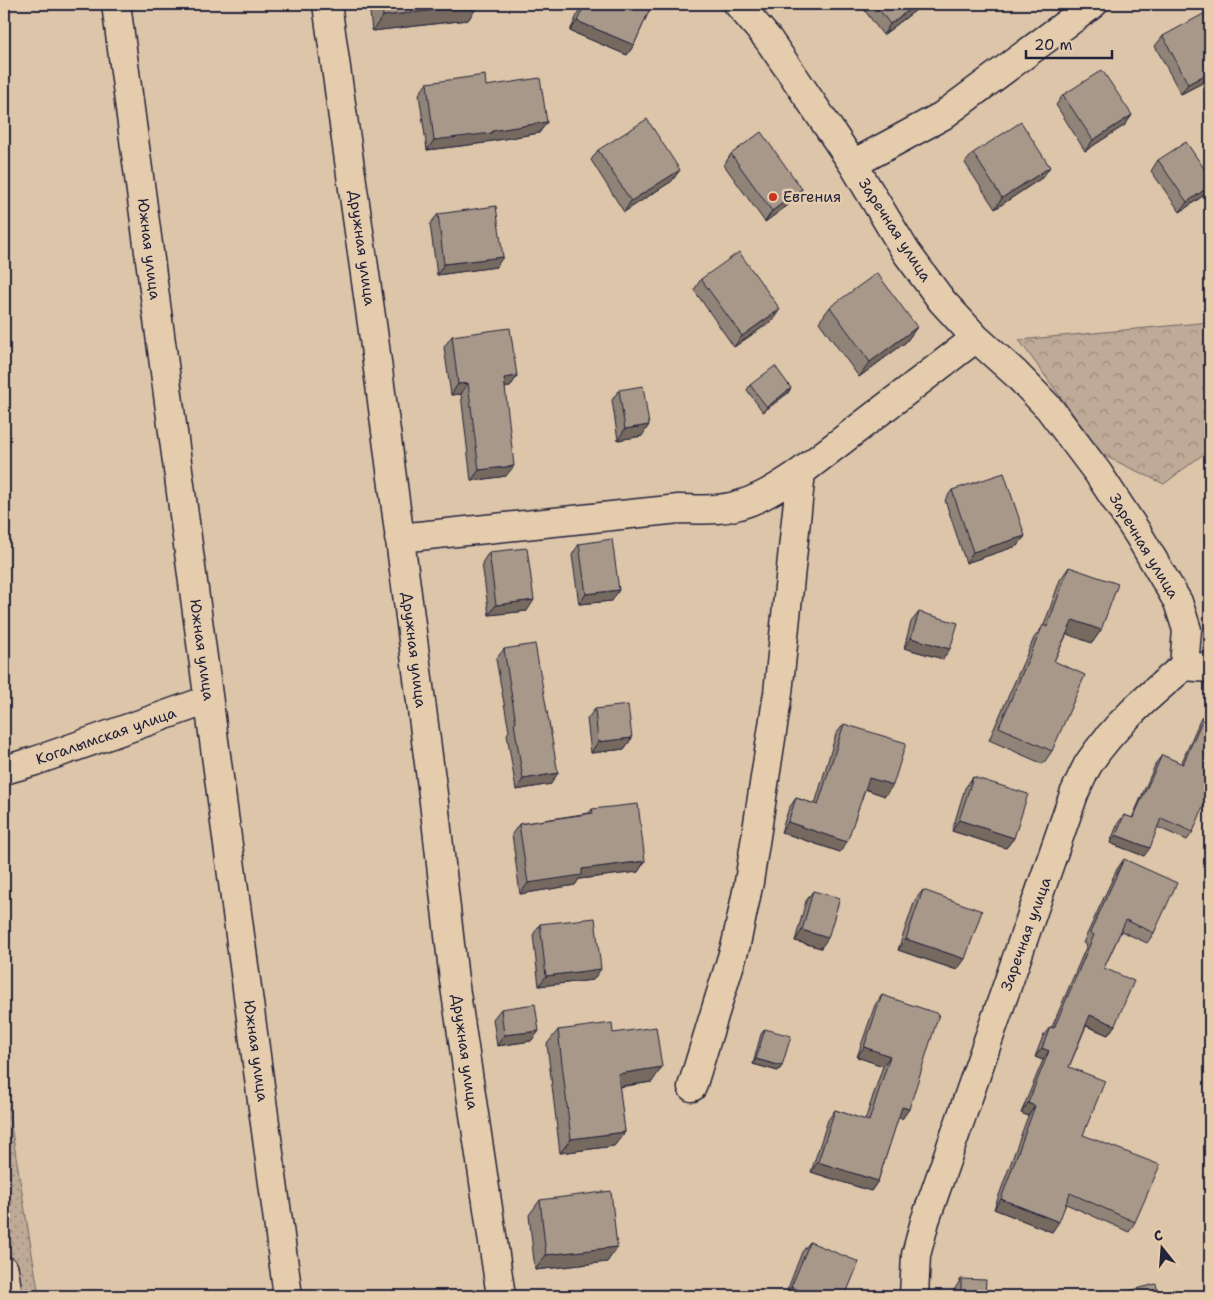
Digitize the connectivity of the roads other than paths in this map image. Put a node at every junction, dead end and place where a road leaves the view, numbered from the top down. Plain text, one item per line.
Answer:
1 (116, 4) edge
2 (327, 4) edge
3 (738, 4) edge
4 (1093, 4) edge
5 (852, 164) junction
6 (976, 338) junction
7 (801, 472) junction
8 (400, 538) junction
9 (1197, 667) edge
10 (208, 700) junction
11 (4, 770) edge
12 (692, 1087) dead end
13 (4, 1270) edge
14 (8, 1296) edge
15 (288, 1296) edge
16 (501, 1296) edge
17 (914, 1296) edge

1 - 10 street, Южная улица
2 - 8 street, Дружная улица
3 - 5 street, Заречная улица
4 - 5 street
5 - 6 street, Заречная улица
6 - 7 street
6 - 9 street, Заречная улица
7 - 8 street
7 - 12 street
8 - 16 street, Дружная улица
9 - 17 street, Заречная улица
10 - 11 street, Когалымская улица
10 - 15 street, Южная улица
13 - 14 street

